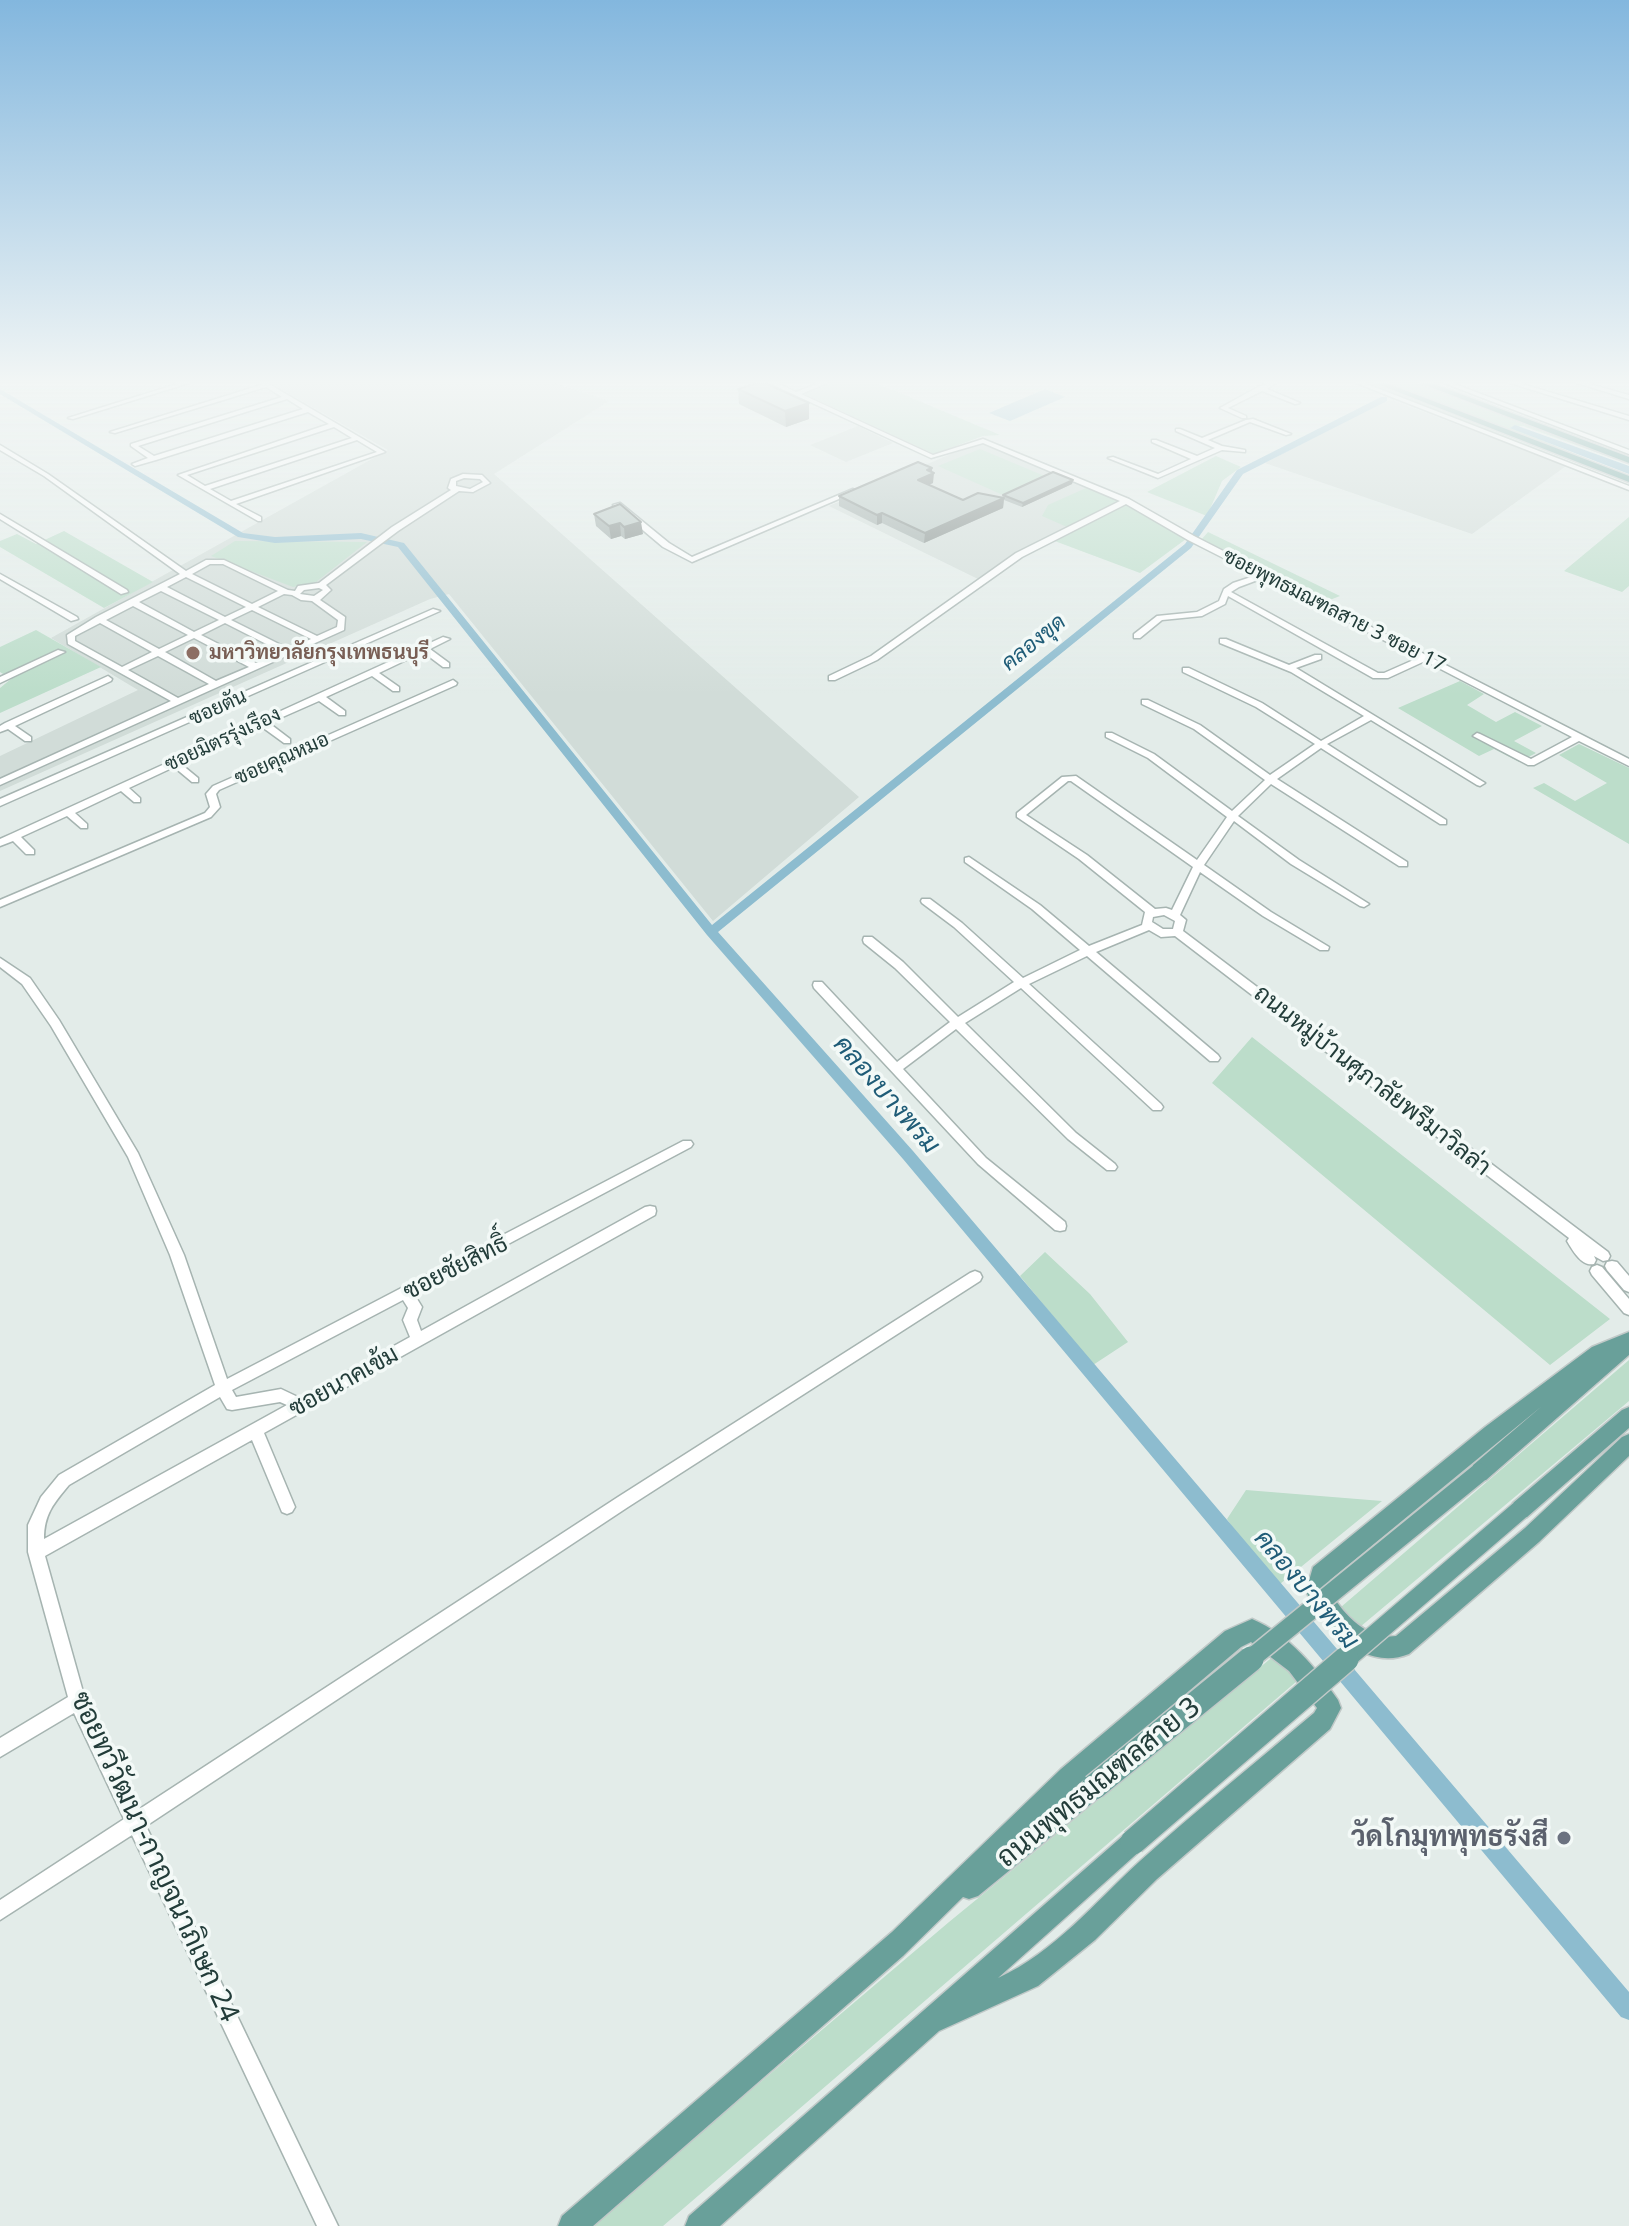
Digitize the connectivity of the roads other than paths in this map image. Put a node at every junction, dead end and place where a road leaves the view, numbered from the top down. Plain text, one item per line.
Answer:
1 (63, 487) edge
2 (208, 487) edge
3 (280, 487) edge
4 (862, 487) edge
5 (1092, 487) edge
6 (205, 488) joint
7 (456, 490) dead end
8 (1126, 501) junction
9 (231, 503) junction
10 (617, 505) edge
11 (0, 516) edge
12 (258, 519) dead end
13 (185, 574) junction
14 (1263, 575) junction
15 (0, 576) edge
16 (321, 585) junction
17 (160, 587) junction
18 (284, 591) junction
19 (124, 592) dead end
20 (296, 593) junction
21 (1228, 593) junction
22 (314, 599) junction
23 (132, 602) junction
24 (252, 607) junction
25 (436, 611) dead end
26 (74, 619) dead end
27 (99, 619) junction
28 (225, 620) junction
29 (195, 635) junction
30 (1137, 636) dead end
31 (318, 639) junction
32 (446, 639) dead end
33 (1223, 641) dead end
34 (424, 649) junction
35 (61, 652) dead end
36 (159, 652) junction
37 (289, 652) junction
38 (1318, 657) dead end
39 (1425, 658) junction
40 (446, 665) dead end
41 (256, 667) junction
42 (1288, 668) junction
43 (122, 670) junction
44 (1186, 670) dead end
45 (372, 672) junction
46 (832, 678) dead end
47 (108, 679) dead end
48 (0, 680) edge
49 (453, 683) dead end
50 (217, 685) junction
51 (396, 689) dead end
52 (318, 696) junction
53 (179, 702) junction
54 (1145, 702) dead end
55 (342, 713) dead end
56 (1370, 717) junction
57 (261, 722) junction
58 (4, 727) edge
59 (1109, 735) dead end
60 (1477, 736) dead end
61 (1579, 737) junction
62 (28, 739) dead end
63 (287, 741) dead end
64 (1318, 744) junction
65 (174, 762) junction
66 (1629, 763) edge
67 (1268, 778) junction
68 (195, 780) dead end
69 (0, 782) edge
70 (1480, 783) dead end
71 (121, 786) junction
72 (137, 800) dead end
73 (0, 803) edge
74 (67, 811) junction
75 (1231, 816) junction
76 (1443, 822) dead end
77 (84, 826) dead end
78 (14, 836) junction
79 (0, 843) edge
80 (30, 852) dead end
81 (969, 860) dead end
82 (1403, 864) dead end
83 (1198, 866) junction
84 (926, 901) dead end
85 (0, 904) edge
86 (1364, 904) dead end
87 (1152, 912) junction
88 (1175, 914) junction
89 (1148, 926) junction
90 (1177, 932) junction
91 (868, 940) dead end
92 (1324, 947) dead end
93 (1088, 949) junction
94 (0, 962) edge
95 (1020, 981) junction
96 (818, 985) dead end
97 (955, 1021) junction
98 (1214, 1058) dead end
99 (897, 1068) junction
100 (1157, 1107) dead end
101 (687, 1144) dead end
102 (1111, 1167) dead end
103 (650, 1211) dead end
104 (1060, 1226) dead end
105 (1600, 1263) junction
106 (975, 1277) dead end
107 (1627, 1284) edge
108 (1610, 1288) junction
109 (406, 1294) junction
110 (1629, 1309) edge
111 (418, 1341) junction
112 (1629, 1342) edge
113 (223, 1388) junction
114 (302, 1406) junction
115 (1629, 1416) edge
116 (256, 1431) junction
117 (1629, 1443) edge
118 (287, 1507) dead end
119 (36, 1552) junction
120 (77, 1701) junction
121 (0, 1748) edge
122 (133, 1822) junction
123 (0, 1911) edge
124 (894, 1947) junction
125 (932, 2021) junction
126 (328, 2226) edge
127 (572, 2226) edge
128 (699, 2226) edge

1 - 13 street
2 - 6 street
3 - 9 street
4 - 10 street
5 - 8 street, ซอยพุทธมณฑลสาย 3 ซอย 17
6 - 9 street
7 - 16 street
8 - 14 street, ซอยพุทธมณฑลสาย 3 ซอย 17
8 - 46 street
9 - 12 street
11 - 19 street
13 - 17 street
13 - 18 street
13 - 24 street
14 - 21 street
14 - 39 street, ซอยพุทธมณฑลสาย 3 ซอย 17
15 - 26 street
16 - 20 street
16 - 22 street
17 - 23 street
17 - 28 street
18 - 20 street
18 - 24 street
20 - 22 street
21 - 30 street
21 - 39 street
22 - 31 street
23 - 27 street
23 - 29 street
24 - 28 street
24 - 31 street
25 - 73 street, ซอยตัน
27 - 36 street
27 - 43 street
28 - 29 street
28 - 37 street
29 - 36 street
29 - 41 street
31 - 37 street
32 - 34 street, ซอยมิตรรุ่งเรือง
33 - 42 street
34 - 40 street
34 - 45 street, ซอยมิตรรุ่งเรือง
35 - 48 street
36 - 43 street
36 - 50 street
37 - 41 street
38 - 42 street
39 - 61 street, ซอยพุทธมณฑลสาย 3 ซอย 17
41 - 50 street
42 - 56 street
43 - 53 street
44 - 64 street
45 - 51 street
45 - 52 street, ซอยมิตรรุ่งเรือง
47 - 58 street
49 - 85 street, ซอยคุณหมอ
50 - 53 street
52 - 55 street
52 - 57 street, ซอยมิตรรุ่งเรือง
53 - 69 street
54 - 67 street
56 - 64 street
56 - 70 street
57 - 63 street
57 - 65 street, ซอยมิตรรุ่งเรือง
58 - 62 street
59 - 75 street
60 - 61 street
61 - 66 street, ซอยพุทธมณฑลสาย 3 ซอย 17
64 - 67 street
64 - 76 street
65 - 68 street
65 - 71 street, ซอยมิตรรุ่งเรือง
67 - 75 street
67 - 82 street
71 - 72 street
71 - 74 street, ซอยมิตรรุ่งเรือง
74 - 77 street
74 - 78 street, ซอยมิตรรุ่งเรือง
75 - 83 street
75 - 86 street
78 - 79 street, ซอยมิตรรุ่งเรือง
78 - 80 street
81 - 93 street
83 - 87 street
83 - 88 street
83 - 92 street
84 - 95 street
87 - 88 street
87 - 89 street
88 - 90 street
89 - 90 street
89 - 93 street
90 - 105 street, ถนนหมู่บ้านศุภาลัยพรีมาวิลล่า
91 - 97 street
93 - 95 street
93 - 98 street
94 - 113 street
95 - 97 street
95 - 100 street
96 - 99 street
97 - 99 street
97 - 102 street
99 - 104 street
101 - 109 street, ซอยชัยสิทธิ์
103 - 111 street, ซอยนาคเข้ม
105 - 107 street
105 - 108 street
106 - 122 street
107 - 108 street
108 - 110 street
109 - 111 street
109 - 113 street, ซอยชัยสิทธิ์
111 - 114 street, ซอยนาคเข้ม
112 - 117 main road
112 - 124 main road, ถนนพุทธมณฑลสาย 3, bridge
113 - 114 street
113 - 119 street, ซอยทวีวัฒนา-กาญจนาภิเษก 24
114 - 116 street, ซอยนาคเข้ม
115 - 125 main road, bridge
116 - 118 street
116 - 119 street, ซอยนาคเข้ม
119 - 120 street, ซอยทวีวัฒนา-กาญจนาภิเษก 24
120 - 121 street
120 - 122 street, ซอยทวีวัฒนา-กาญจนาภิเษก 24
122 - 123 street
122 - 126 street, ซอยทวีวัฒนา-กาญจนาภิเษก 24
124 - 125 main road
124 - 127 main road, ถนนพุทธมณฑลสาย 3
125 - 128 main road

